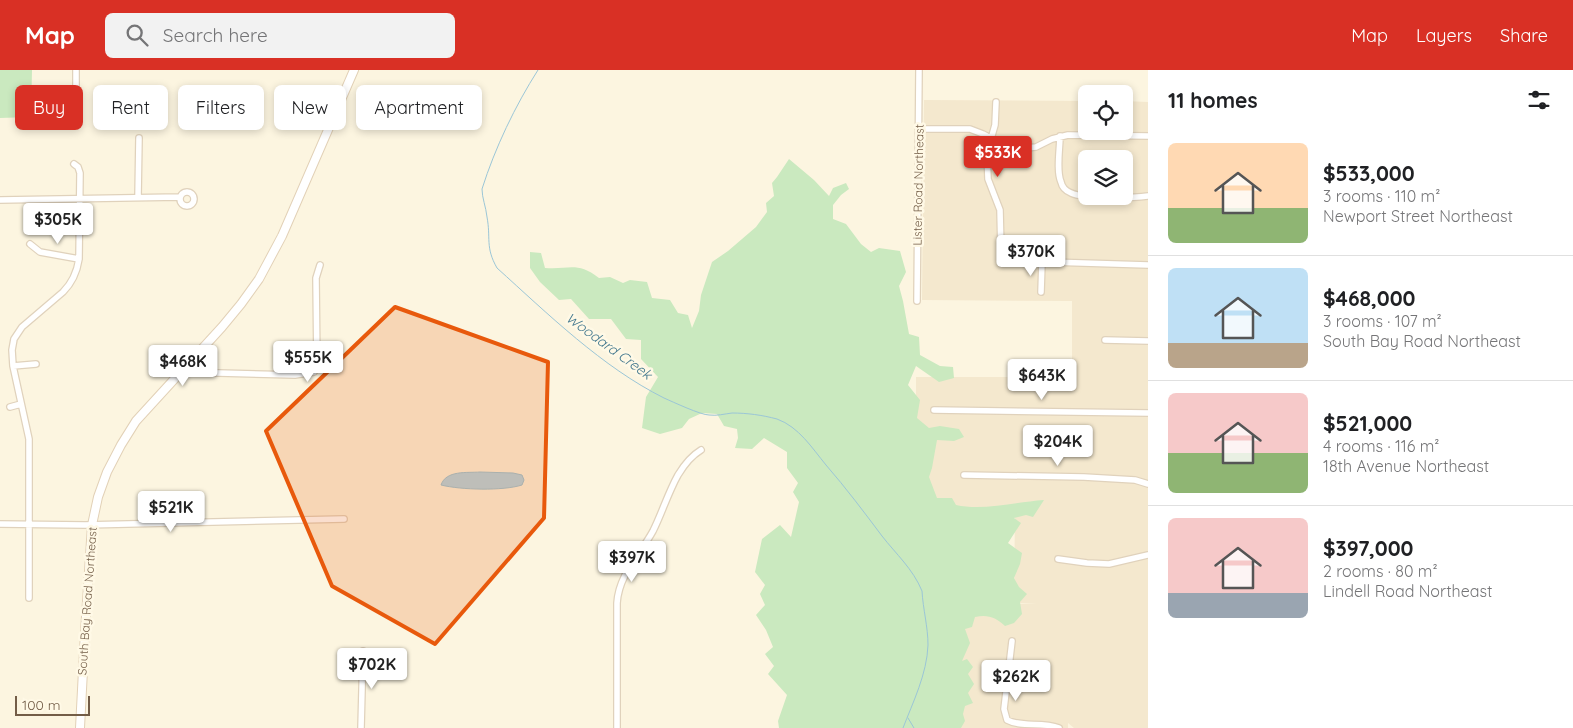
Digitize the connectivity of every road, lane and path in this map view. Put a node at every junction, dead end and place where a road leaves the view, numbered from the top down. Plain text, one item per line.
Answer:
1 (76, 70) edge
2 (354, 70) edge
3 (919, 70) edge
4 (76, 85) edge
5 (996, 102) dead end
6 (919, 128) junction
7 (1060, 136) junction
8 (1148, 136) edge
9 (139, 138) dead end
10 (990, 138) junction
11 (74, 164) dead end
12 (1148, 196) edge
13 (138, 197) junction
14 (180, 197) dead end
15 (80, 199) junction
16 (0, 200) edge
17 (30, 244) dead end
18 (79, 259) junction
19 (1042, 262) junction
20 (1148, 265) edge
21 (320, 266) dead end
22 (1041, 292) dead end
23 (917, 301) dead end
24 (1105, 340) dead end
25 (1148, 341) edge
26 (36, 364) dead end
27 (13, 366) junction
28 (181, 372) junction
29 (21, 404) junction
30 (10, 407) dead end
31 (934, 410) dead end
32 (1148, 413) edge
33 (701, 450) dead end
34 (964, 475) dead end
35 (1148, 484) edge
36 (344, 519) dead end
37 (0, 524) edge
38 (29, 525) junction
39 (92, 525) junction
40 (1148, 555) edge
41 (1058, 559) dead end
42 (29, 598) dead end
43 (1012, 641) dead end
44 (363, 651) dead end
45 (80, 728) edge
46 (361, 728) edge
47 (617, 728) edge
48 (1058, 728) edge

1 - 4 street
2 - 28 street, South Bay Road Northeast
3 - 6 street, Lister Road Northeast
5 - 10 street
6 - 10 street
6 - 23 street, Lister Road Northeast
7 - 8 street
7 - 10 street
7 - 12 street
9 - 13 street
10 - 19 street
11 - 15 street
13 - 14 street
13 - 15 street
15 - 16 street
15 - 18 street
17 - 18 street
18 - 27 street
19 - 20 street
19 - 22 street
21 - 28 street
24 - 25 street
26 - 27 street
27 - 29 street
28 - 39 street, South Bay Road Northeast
29 - 30 street
29 - 38 street
31 - 32 street
33 - 47 street
34 - 35 street
36 - 39 street
37 - 38 street
38 - 39 street
38 - 42 street
39 - 45 street, South Bay Road Northeast
40 - 41 street
43 - 48 street
44 - 46 street

